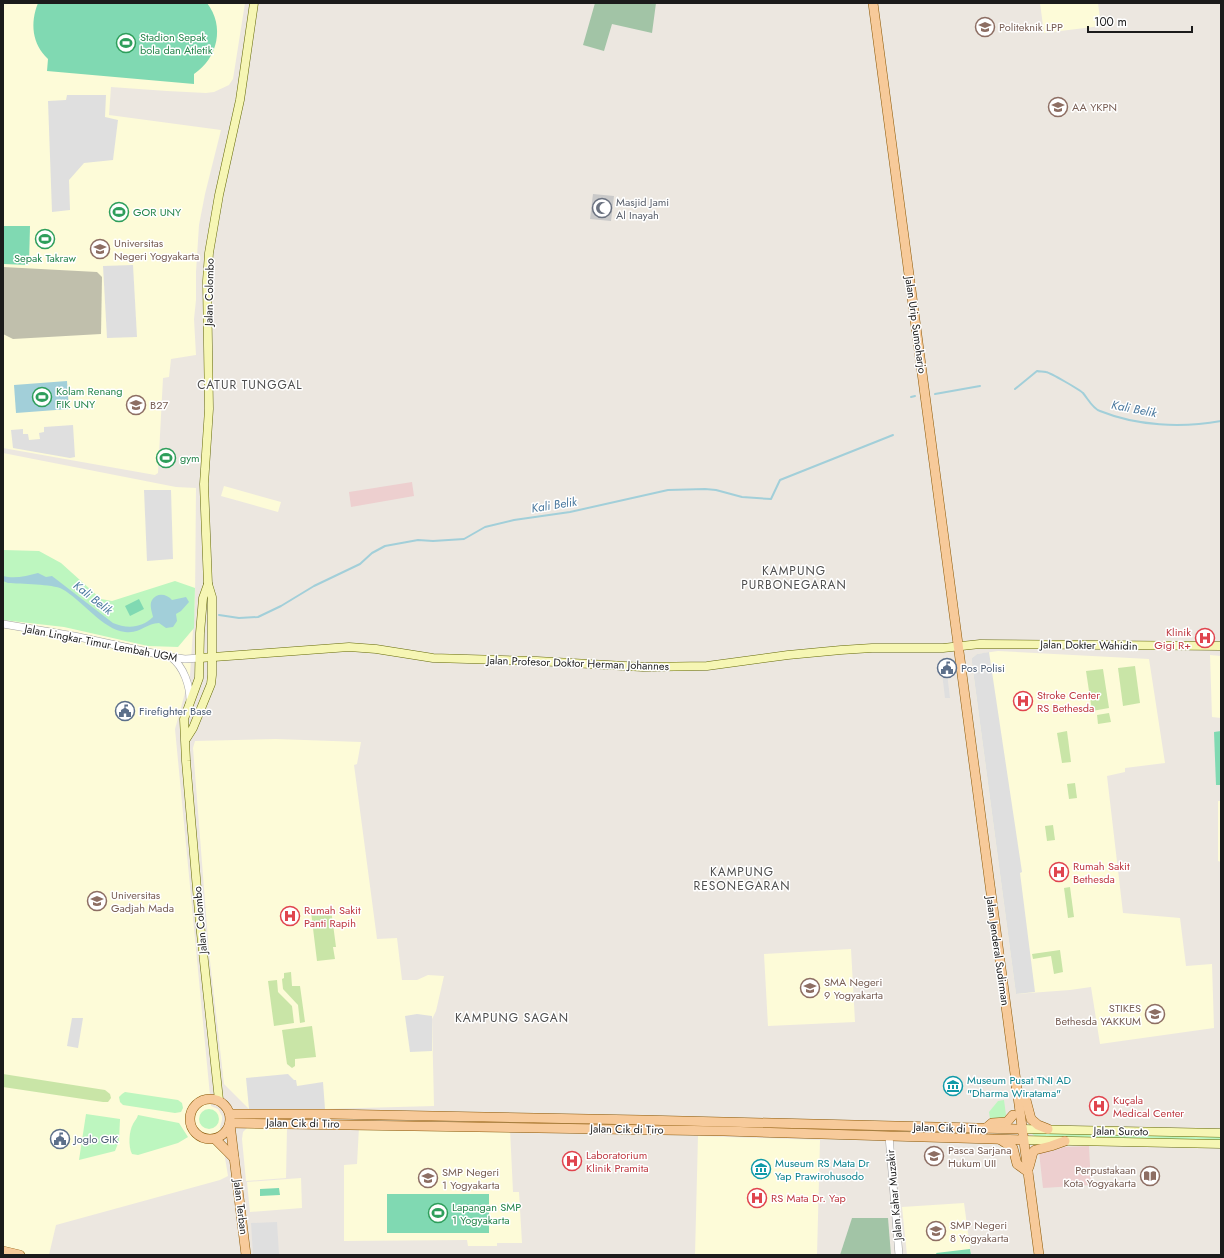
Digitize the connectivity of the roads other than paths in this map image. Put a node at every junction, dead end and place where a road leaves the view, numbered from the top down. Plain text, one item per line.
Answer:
1 (254, 3) edge
2 (873, 3) edge
3 (208, 584) junction
4 (3, 624) edge
5 (1221, 646) edge
6 (957, 647) junction
7 (171, 657) junction
8 (200, 658) junction
9 (212, 658) junction
10 (190, 704) junction
11 (186, 740) junction
12 (1016, 1089) junction
13 (219, 1100) junction
14 (1013, 1115) dead end
15 (230, 1120) junction
16 (985, 1129) junction
17 (1022, 1129) junction
18 (1048, 1129) junction
19 (888, 1131) junction
20 (1221, 1133) edge
21 (215, 1139) junction
22 (999, 1139) junction
23 (1023, 1140) junction
24 (1065, 1141) junction
25 (1221, 1144) edge
26 (234, 1158) junction
27 (1028, 1172) junction
28 (3, 1251) edge
29 (20, 1255) edge
30 (246, 1255) edge
31 (899, 1255) edge
32 (1039, 1255) edge

1 - 3 main road, Jalan Colombo
2 - 6 main road, Jalan Urip Sumoharjo
3 - 8 main road, Jalan Colombo
3 - 9 main road, Jalan Colombo
4 - 7 street, Jalan Lingkar Timur Lembah UGM
5 - 6 main road, Jalan Dokter Wahidin
6 - 9 main road, Jalan Profesor Doktor Herman Johannes
6 - 12 main road, Jalan Jenderal Sudirman
7 - 8 street, Jalan Lingkar Timur Lembah UGM
7 - 10 street
8 - 9 main road, Jalan Profesor Doktor Herman Johannes
8 - 10 main road, Jalan Colombo
9 - 11 main road, Jalan Colombo
10 - 11 main road, Jalan Colombo
11 - 13 main road, Jalan Colombo
12 - 17 main road, Jalan Jenderal Sudirman
12 - 18 main road
13 - 15 main road
13 - 21 main road
14 - 16 main road
15 - 19 main road, Jalan Cik di Tiro
15 - 21 main road
15 - 26 main road, Jalan Terban
16 - 17 main road, Jalan Cik di Tiro
16 - 19 main road, Jalan Cik di Tiro
17 - 18 main road, Jalan Suroto
17 - 23 main road, Jalan Jenderal Sudirman
18 - 20 main road, Jalan Suroto
19 - 22 main road, Jalan Cik di Tiro
19 - 31 street, Jalan Kahar Muzakir
21 - 26 main road
22 - 23 main road, Jalan Cik di Tiro
22 - 27 main road
23 - 24 main road, Jalan Suroto
23 - 27 main road, Jalan Jenderal Sudirman
24 - 25 main road, Jalan Suroto
24 - 27 main road
26 - 30 main road, Jalan Terban
27 - 32 main road, Jalan Jenderal Sudirman
28 - 29 main road

